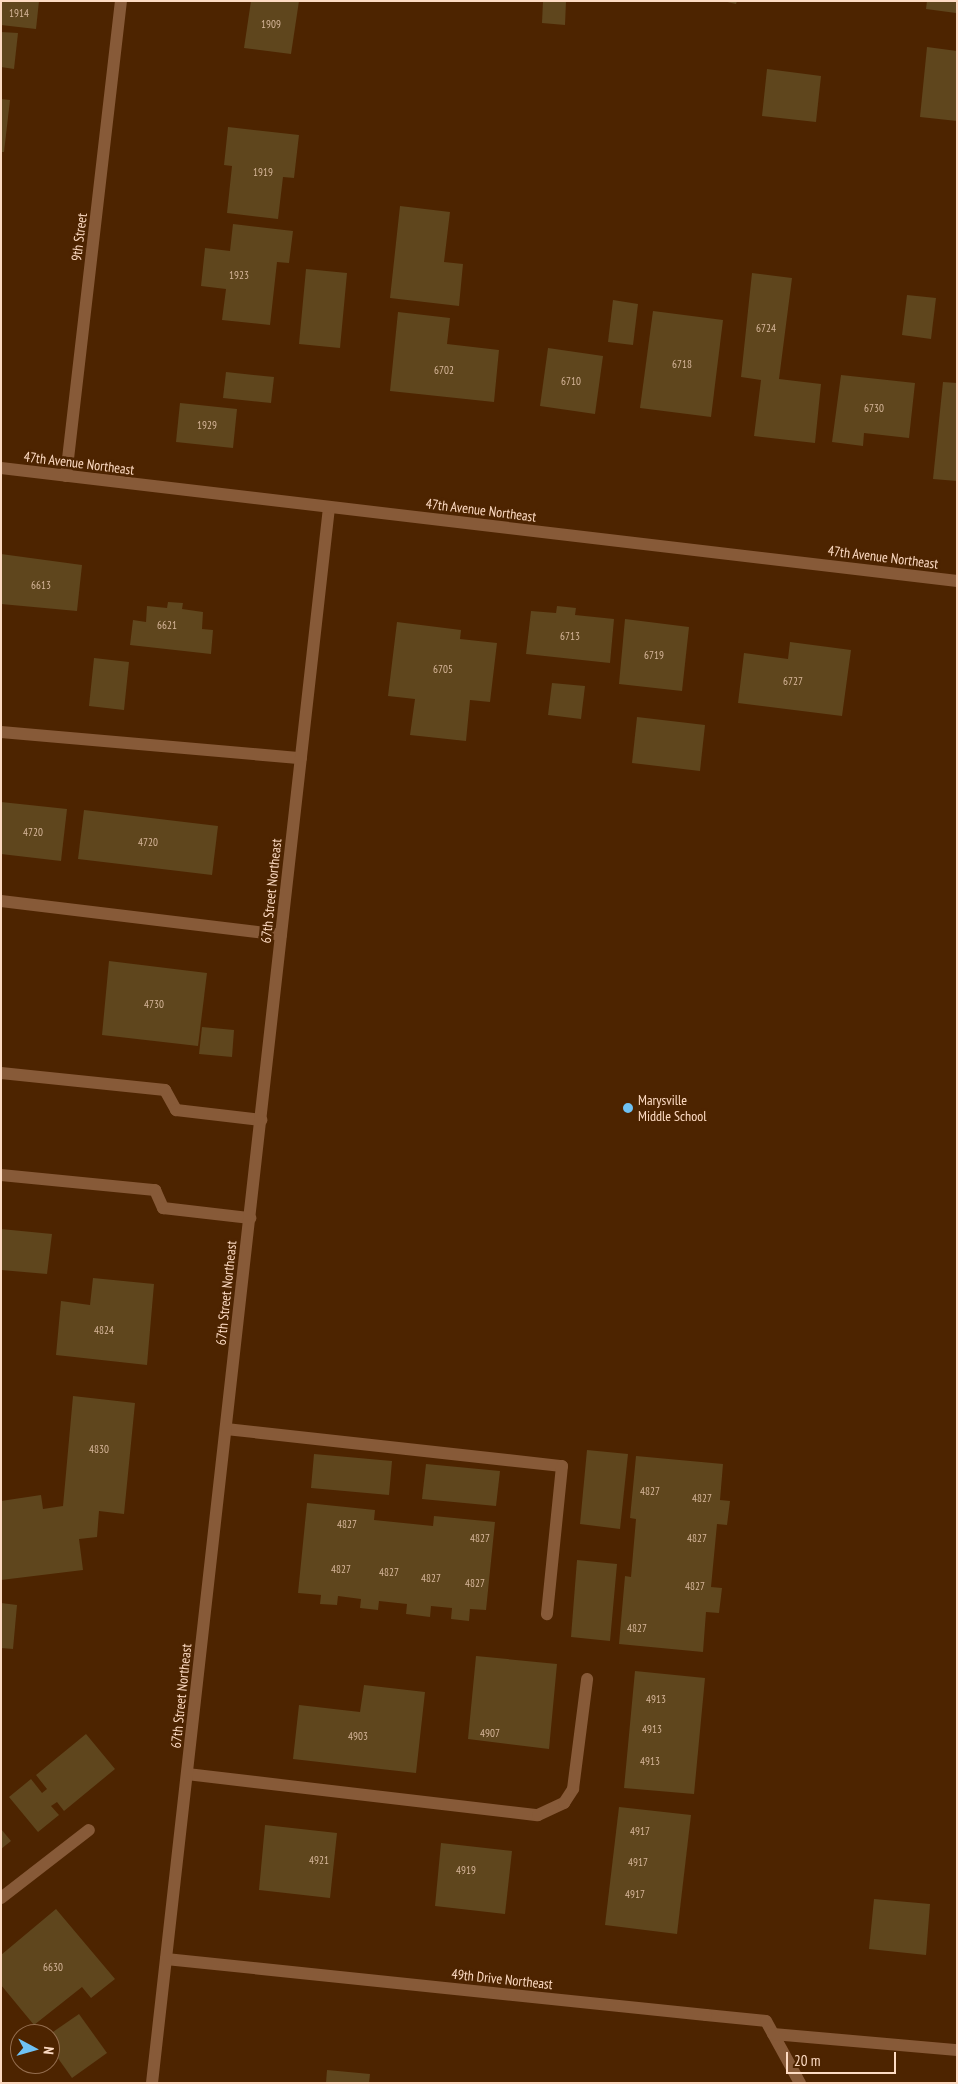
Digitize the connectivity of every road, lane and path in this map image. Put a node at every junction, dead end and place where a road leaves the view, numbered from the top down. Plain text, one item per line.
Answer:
1 (121, 1) edge
2 (1, 468) edge
3 (66, 476) junction
4 (329, 507) junction
5 (957, 581) edge
6 (1, 732) edge
7 (301, 758) junction
8 (1, 901) edge
9 (281, 935) junction
10 (1, 1073) edge
11 (261, 1120) junction
12 (1, 1176) edge
13 (250, 1218) junction
14 (226, 1429) junction
15 (547, 1614) dead end
16 (587, 1680) dead end
17 (187, 1774) junction
18 (89, 1830) dead end
19 (1, 1898) edge
20 (166, 1959) junction
21 (773, 2034) junction
22 (957, 2050) edge
23 (152, 2083) edge
24 (800, 2083) edge

1 - 3 street, 9th Street
2 - 3 street, 47th Avenue Northeast
3 - 4 street, 47th Avenue Northeast
4 - 5 street, 47th Avenue Northeast
4 - 7 street, 67th Street Northeast
6 - 7 street
7 - 9 street, 67th Street Northeast
8 - 9 street
9 - 11 street, 67th Street Northeast
10 - 11 street
11 - 13 street, 67th Street Northeast
12 - 13 street
13 - 14 street, 67th Street Northeast
14 - 15 street
14 - 17 street, 67th Street Northeast
16 - 17 street
17 - 20 street, 67th Street Northeast
18 - 19 street
20 - 21 street, 49th Drive Northeast
20 - 23 street, 67th Street Northeast
21 - 22 street
21 - 24 street, 49th Drive Northeast

